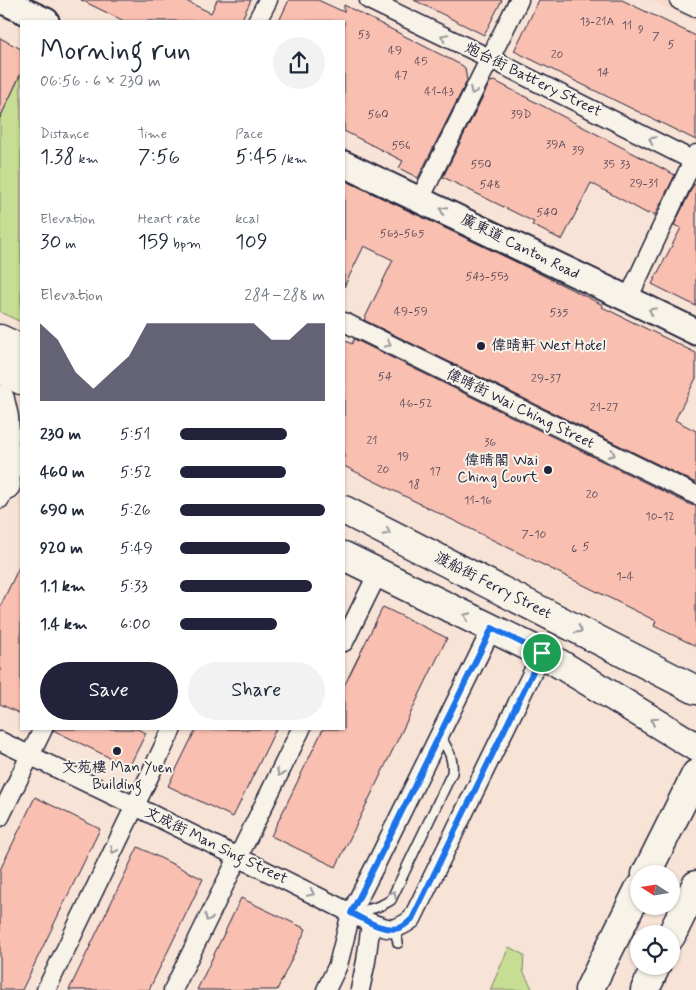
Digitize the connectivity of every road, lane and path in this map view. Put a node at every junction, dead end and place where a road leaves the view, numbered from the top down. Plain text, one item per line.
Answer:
1 (268, 0) edge
2 (369, 0) edge
3 (518, 0) edge
4 (679, 0) edge
5 (16, 3) edge
6 (696, 8) edge
7 (44, 20) edge
8 (258, 20) edge
9 (489, 58) junction
10 (695, 159) edge
11 (345, 164) edge
12 (420, 199) junction
13 (628, 299) junction
14 (345, 322) edge
15 (696, 332) edge
16 (0, 339) edge
17 (20, 348) edge
18 (0, 368) edge
19 (20, 379) edge
20 (0, 399) edge
21 (20, 455) edge
22 (3, 492) edge
23 (696, 495) edge
24 (345, 511) edge
25 (345, 556) edge
26 (378, 573) junction
27 (492, 628) junction
28 (345, 640) edge
29 (542, 653) junction
30 (696, 690) edge
31 (42, 730) edge
32 (172, 730) edge
33 (301, 730) edge
34 (440, 734) junction
35 (0, 741) edge
36 (696, 747) edge
37 (30, 755) junction
38 (696, 774) edge
39 (135, 806) junction
40 (0, 817) edge
41 (238, 858) junction
42 (650, 865) edge
43 (696, 886) edge
44 (630, 907) edge
45 (351, 913) junction
46 (371, 923) junction
47 (676, 925) edge
48 (652, 975) edge
49 (46, 990) edge
50 (173, 990) edge
51 (326, 990) edge
52 (360, 990) edge
53 (589, 990) edge
54 (645, 990) edge

1 - 8 street
9 -> 2 street, 炮台街 Battery Street
3 - 9 street
4 - 6 street
5 - 7 main road
10 -> 9 street, 炮台街 Battery Street
9 -> 12 street
10 - 13 street
11 - 12 main road, 廣東道 Canton Road
13 -> 12 main road, 廣東道 Canton Road
15 -> 13 main road, 廣東道 Canton Road
14 -> 23 street, 偉晴街 Wai Ching Street
16 - 17 main road
18 - 19 main road
20 - 22 main road
21 - 22 street
24 -> 30 main road, 渡船街 Ferry Street
25 - 26 main road
27 -> 26 main road
26 - 28 street
27 - 29 main road
27 - 34 street
36 -> 29 main road
29 - 46 street, 文成街 Man Sing Street
31 - 37 street
32 - 39 street
33 -> 41 street
34 - 45 street
45 -> 34 lane
35 - 37 street, 文成街 Man Sing Street
37 - 39 street, 文成街 Man Sing Street
37 - 40 street
38 - 42 main road
39 - 41 street, 文成街 Man Sing Street
39 -> 49 street
41 -> 45 street, 文成街 Man Sing Street
41 -> 50 street
43 - 47 main road
44 - 53 main road
45 - 46 street, 文成街 Man Sing Street
45 - 51 street
46 - 52 street
48 - 54 main road

